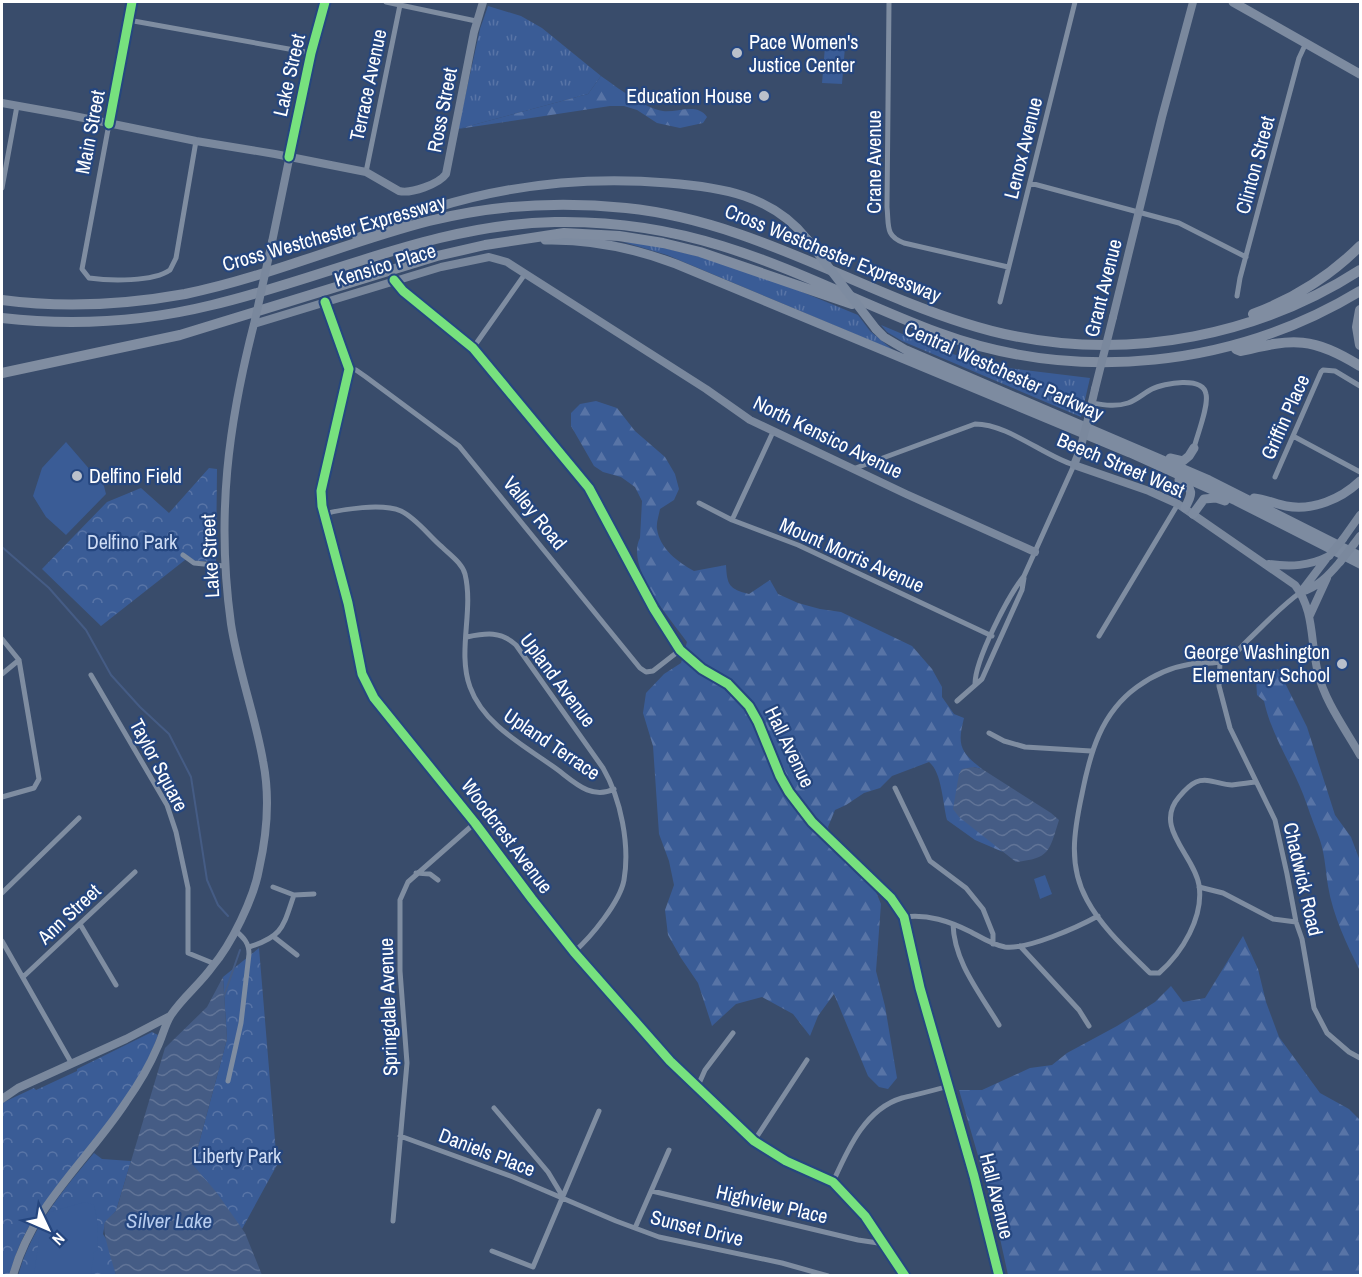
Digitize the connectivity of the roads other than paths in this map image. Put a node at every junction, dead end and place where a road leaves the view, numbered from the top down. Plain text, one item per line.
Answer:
1 (132, 2) edge
2 (325, 2) edge
3 (386, 2) edge
4 (483, 2) edge
5 (889, 2) edge
6 (1075, 2) edge
7 (1193, 2) edge
8 (1233, 2) edge
9 (400, 5) junction
10 (128, 20) junction
11 (476, 21) junction
12 (1306, 44) junction
13 (311, 53) junction
14 (1360, 74) edge
15 (2, 104) edge
16 (17, 106) junction
17 (109, 124) junction
18 (196, 141) junction
19 (289, 157) junction
20 (366, 172) junction
21 (1030, 183) junction
22 (2, 188) edge
23 (1138, 212) junction
24 (521, 241) junction
25 (1360, 246) edge
26 (324, 253) junction
27 (1246, 257) junction
28 (1008, 267) junction
29 (1360, 270) edge
30 (525, 274) junction
31 (394, 280) junction
32 (1360, 291) edge
33 (1237, 296) dead end
34 (2, 300) edge
35 (325, 302) junction
36 (1000, 302) dead end
37 (1360, 310) edge
38 (2, 318) edge
39 (903, 319) junction
40 (255, 322) junction
41 (1191, 337) junction
42 (1360, 345) edge
43 (473, 348) junction
44 (1229, 348) junction
45 (1360, 366) edge
46 (349, 369) junction
47 (2, 373) edge
48 (1360, 386) edge
49 (1091, 403) junction
50 (773, 432) junction
51 (1293, 436) junction
52 (1194, 448) junction
53 (1130, 449) junction
54 (1074, 465) junction
55 (853, 469) junction
56 (1360, 472) edge
57 (1275, 477) dead end
58 (1360, 481) edge
59 (1216, 483) junction
60 (1247, 498) junction
61 (1236, 501) junction
62 (699, 503) dead end
63 (1185, 509) junction
64 (324, 514) junction
65 (1360, 515) edge
66 (732, 520) junction
67 (1360, 536) edge
68 (1035, 552) junction
69 (183, 555) dead end
70 (1329, 556) junction
71 (1360, 556) edge
72 (1268, 564) junction
73 (1360, 564) edge
74 (224, 566) junction
75 (1024, 576) junction
76 (1328, 577) junction
77 (1301, 592) junction
78 (1310, 616) junction
79 (992, 636) junction
80 (1099, 636) dead end
81 (466, 637) junction
82 (2, 639) edge
83 (680, 650) junction
84 (19, 660) junction
85 (1220, 662) junction
86 (2, 674) edge
87 (91, 675) dead end
88 (975, 684) junction
89 (957, 701) dead end
90 (989, 733) dead end
91 (1091, 751) junction
92 (1360, 755) edge
93 (1255, 782) junction
94 (896, 788) dead end
95 (614, 789) junction
96 (2, 797) edge
97 (79, 818) dead end
98 (475, 823) junction
99 (135, 872) dead end
100 (416, 873) junction
101 (438, 880) dead end
102 (1199, 887) junction
103 (273, 888) dead end
104 (2, 893) edge
105 (314, 894) dead end
106 (294, 895) junction
107 (1098, 916) junction
108 (904, 917) junction
109 (1296, 922) junction
110 (80, 924) junction
111 (952, 924) junction
112 (236, 931) junction
113 (274, 937) junction
114 (2, 940) edge
115 (993, 944) junction
116 (1020, 946) junction
117 (249, 947) junction
118 (574, 952) junction
119 (297, 954) dead end
120 (215, 964) junction
121 (23, 977) junction
122 (116, 985) dead end
123 (170, 1016) junction
124 (999, 1025) dead end
125 (1089, 1026) dead end
126 (733, 1033) dead end
127 (1360, 1058) edge
128 (807, 1060) dead end
129 (72, 1064) junction
130 (228, 1081) dead end
131 (948, 1086) junction
132 (697, 1088) junction
133 (4, 1094) edge
134 (494, 1107) dead end
135 (599, 1111) dead end
136 (400, 1136) junction
137 (754, 1141) junction
138 (669, 1150) dead end
139 (833, 1182) junction
140 (652, 1191) junction
141 (563, 1197) junction
142 (393, 1221) dead end
143 (635, 1228) junction
144 (885, 1244) junction
145 (492, 1251) dead end
146 (13, 1275) edge
147 (828, 1275) edge
148 (905, 1275) edge
149 (999, 1275) edge

1 - 10 street, Main Street
2 - 13 street, Lake Street
3 - 9 street
4 - 11 street, Ross Street
5 - 28 street, Crane Avenue
6 - 21 street, Lenox Avenue
7 - 23 street, Grant Avenue
8 - 12 main road
9 - 11 street
9 - 20 street, Terrace Avenue
10 - 13 street
10 - 17 street, Main Street
11 - 20 street, Ross Street
12 - 14 main road
12 - 27 street, Clinton Street
13 - 19 street, Lake Street
15 - 16 street
16 - 17 street
16 - 22 street
17 - 18 street
17 - 18 street, Main Street
18 - 19 street
19 - 20 street
19 - 40 street, Lake Street, bridge
21 - 23 street
21 - 28 street, Lenox Avenue
23 - 27 street
23 - 49 street, Grant Avenue, bridge
24 - 39 highway
24 - 47 highway
24 - 53 main road, Central Westchester Parkway
25 - 41 highway
26 - 34 highway, Cross Westchester Expressway
26 - 41 highway, Cross Westchester Expressway
26 - 53 main road, Central Westchester Parkway, bridge
27 - 33 street, Clinton Street
28 - 36 street, Lenox Avenue
29 - 41 highway, Cross Westchester Expressway
30 - 31 street, Kensico Place
30 - 43 street
30 - 50 street, North Kensico Avenue
31 - 35 street, Kensico Place
31 - 43 street, Hall Avenue
32 - 44 highway, Cross Westchester Expressway
35 - 40 street, Kensico Place
35 - 46 street
37 - 42 highway
38 - 39 highway, Cross Westchester Expressway
39 - 44 highway, Cross Westchester Expressway
40 - 74 street, Lake Street
43 - 83 street, Hall Avenue
44 - 45 highway
46 - 64 street, Woodcrest Avenue
46 - 83 street, Valley Road
48 - 51 street, Griffin Place
49 - 52 street
49 - 54 street, Grant Avenue, bridge
50 - 55 street, North Kensico Avenue
50 - 66 street
51 - 56 street
51 - 57 street, Griffin Place
52 - 53 main road
52 - 59 main road
53 - 59 main road, Central Westchester Parkway
53 - 61 main road, Central Westchester Parkway
53 - 63 main road
54 - 55 street, Beech Street West
54 - 63 street, Beech Street West
54 - 68 street, Grant Avenue
55 - 68 street, North Kensico Avenue
58 - 60 main road
59 - 60 main road, Central Westchester Parkway
60 - 71 main road, Central Westchester Parkway
61 - 63 main road
61 - 73 main road, Central Westchester Parkway
62 - 66 street, Mount Morris Avenue
63 - 72 street, Beech Street West
63 - 80 street
64 - 81 street
64 - 98 street, Woodcrest Avenue
65 - 70 street, bridge
66 - 79 street, Mount Morris Avenue
67 - 76 street, bridge
68 - 75 street, Grant Avenue
69 - 74 street
70 - 72 street
70 - 77 street
72 - 77 street, Beech Street West
74 - 112 street, Lake Street
75 - 79 street, Grant Avenue
75 - 88 street, Grant Avenue
76 - 77 street
76 - 78 street
77 - 78 street
77 - 85 street
78 - 92 street
79 - 88 street, Grant Avenue
81 - 95 street, Upland Avenue
81 - 95 street, Upland Terrace
82 - 84 street
83 - 108 street, Hall Avenue
84 - 86 street
84 - 96 street
85 - 91 street
85 - 93 street, Chadwick Road
87 - 120 street, Taylor Square
88 - 89 street, Grant Avenue
90 - 91 street
91 - 107 street
93 - 102 street
93 - 109 street, Chadwick Road
94 - 115 street
95 - 118 street, Upland Avenue
97 - 104 street
98 - 100 street, Springdale Avenue
98 - 118 street, Woodcrest Avenue
99 - 110 street, Ann Street
100 - 101 street
100 - 136 street, Springdale Avenue
102 - 107 street
102 - 109 street
103 - 106 street
105 - 106 street
106 - 113 street
107 - 116 street
108 - 111 street
108 - 131 street, Hall Avenue
109 - 127 street, Chadwick Road
110 - 121 street, Ann Street
110 - 122 street
111 - 115 street
111 - 124 street
112 - 117 street
112 - 120 street, Lake Street
113 - 117 street
113 - 119 street
114 - 121 street
115 - 116 street
116 - 125 street
117 - 130 street
118 - 132 street, Woodcrest Avenue
120 - 123 street, Lake Street
121 - 129 street
123 - 129 street
123 - 146 street
126 - 132 street
128 - 137 street
129 - 133 street
131 - 139 street
131 - 149 street, Hall Avenue
132 - 137 street, Woodcrest Avenue
134 - 141 street
135 - 141 street
136 - 141 street, Daniels Place
136 - 142 street, Springdale Avenue
137 - 139 street, Woodcrest Avenue
138 - 140 street
139 - 144 street, Woodcrest Avenue
140 - 143 street
140 - 144 street, Highview Place
141 - 143 street, Sunset Drive
141 - 145 street
143 - 147 street, Sunset Drive
144 - 148 street, Woodcrest Avenue

